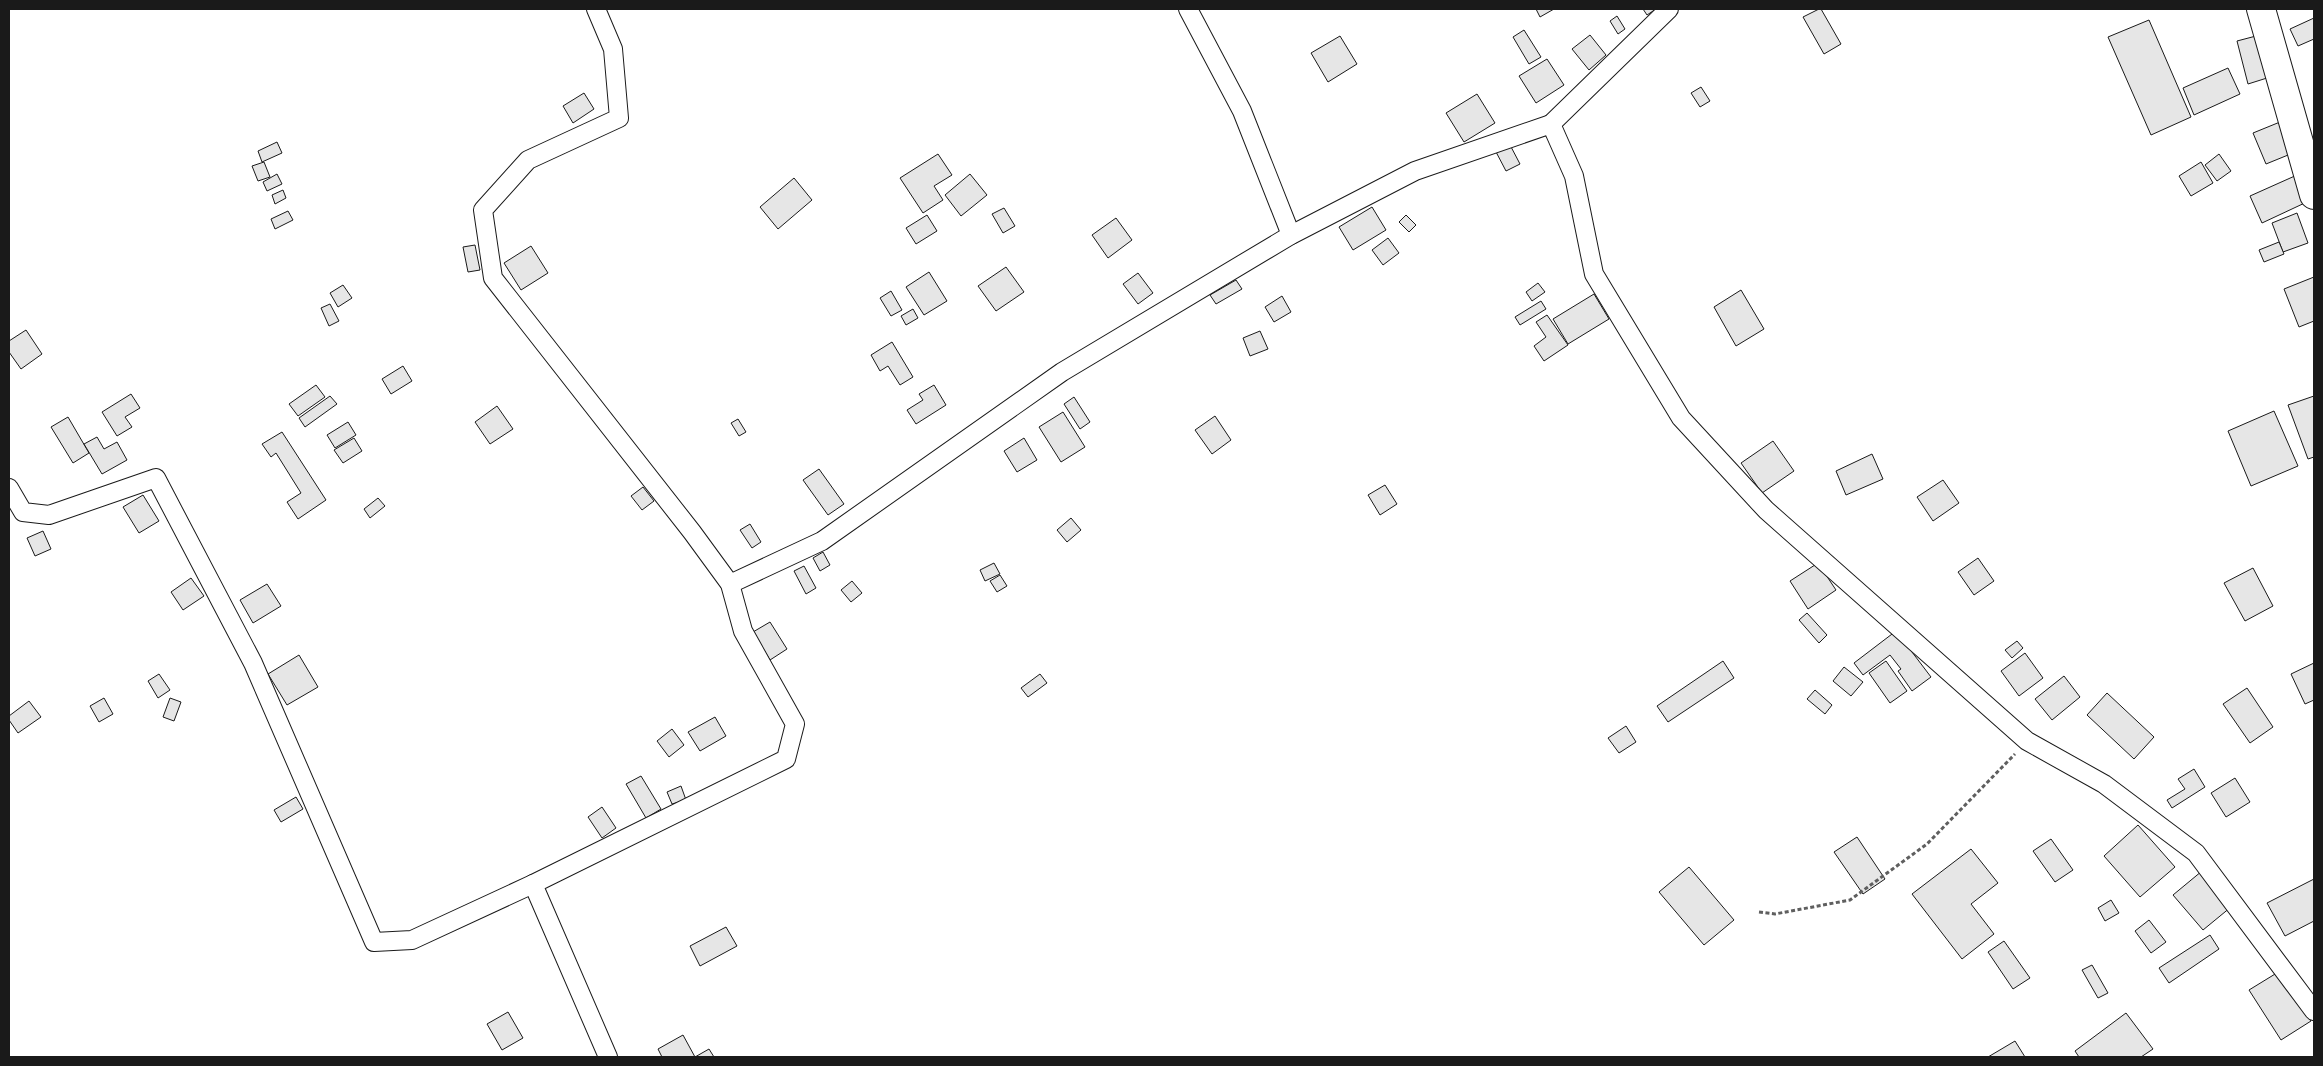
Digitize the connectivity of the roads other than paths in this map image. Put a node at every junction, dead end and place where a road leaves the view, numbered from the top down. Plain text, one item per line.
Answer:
1 (596, 9) edge
2 (1188, 9) edge
3 (1669, 9) edge
4 (2261, 9) edge
5 (1552, 124) junction
6 (2314, 195) edge
7 (1291, 235) junction
8 (9, 488) edge
9 (730, 584) junction
10 (533, 884) junction
11 (2314, 1011) edge
12 (608, 1057) edge

1 - 9 street
2 - 7 street
3 - 5 street
4 - 6 main road
5 - 7 street
5 - 11 street
7 - 9 street
8 - 10 street
9 - 10 street
10 - 12 street

